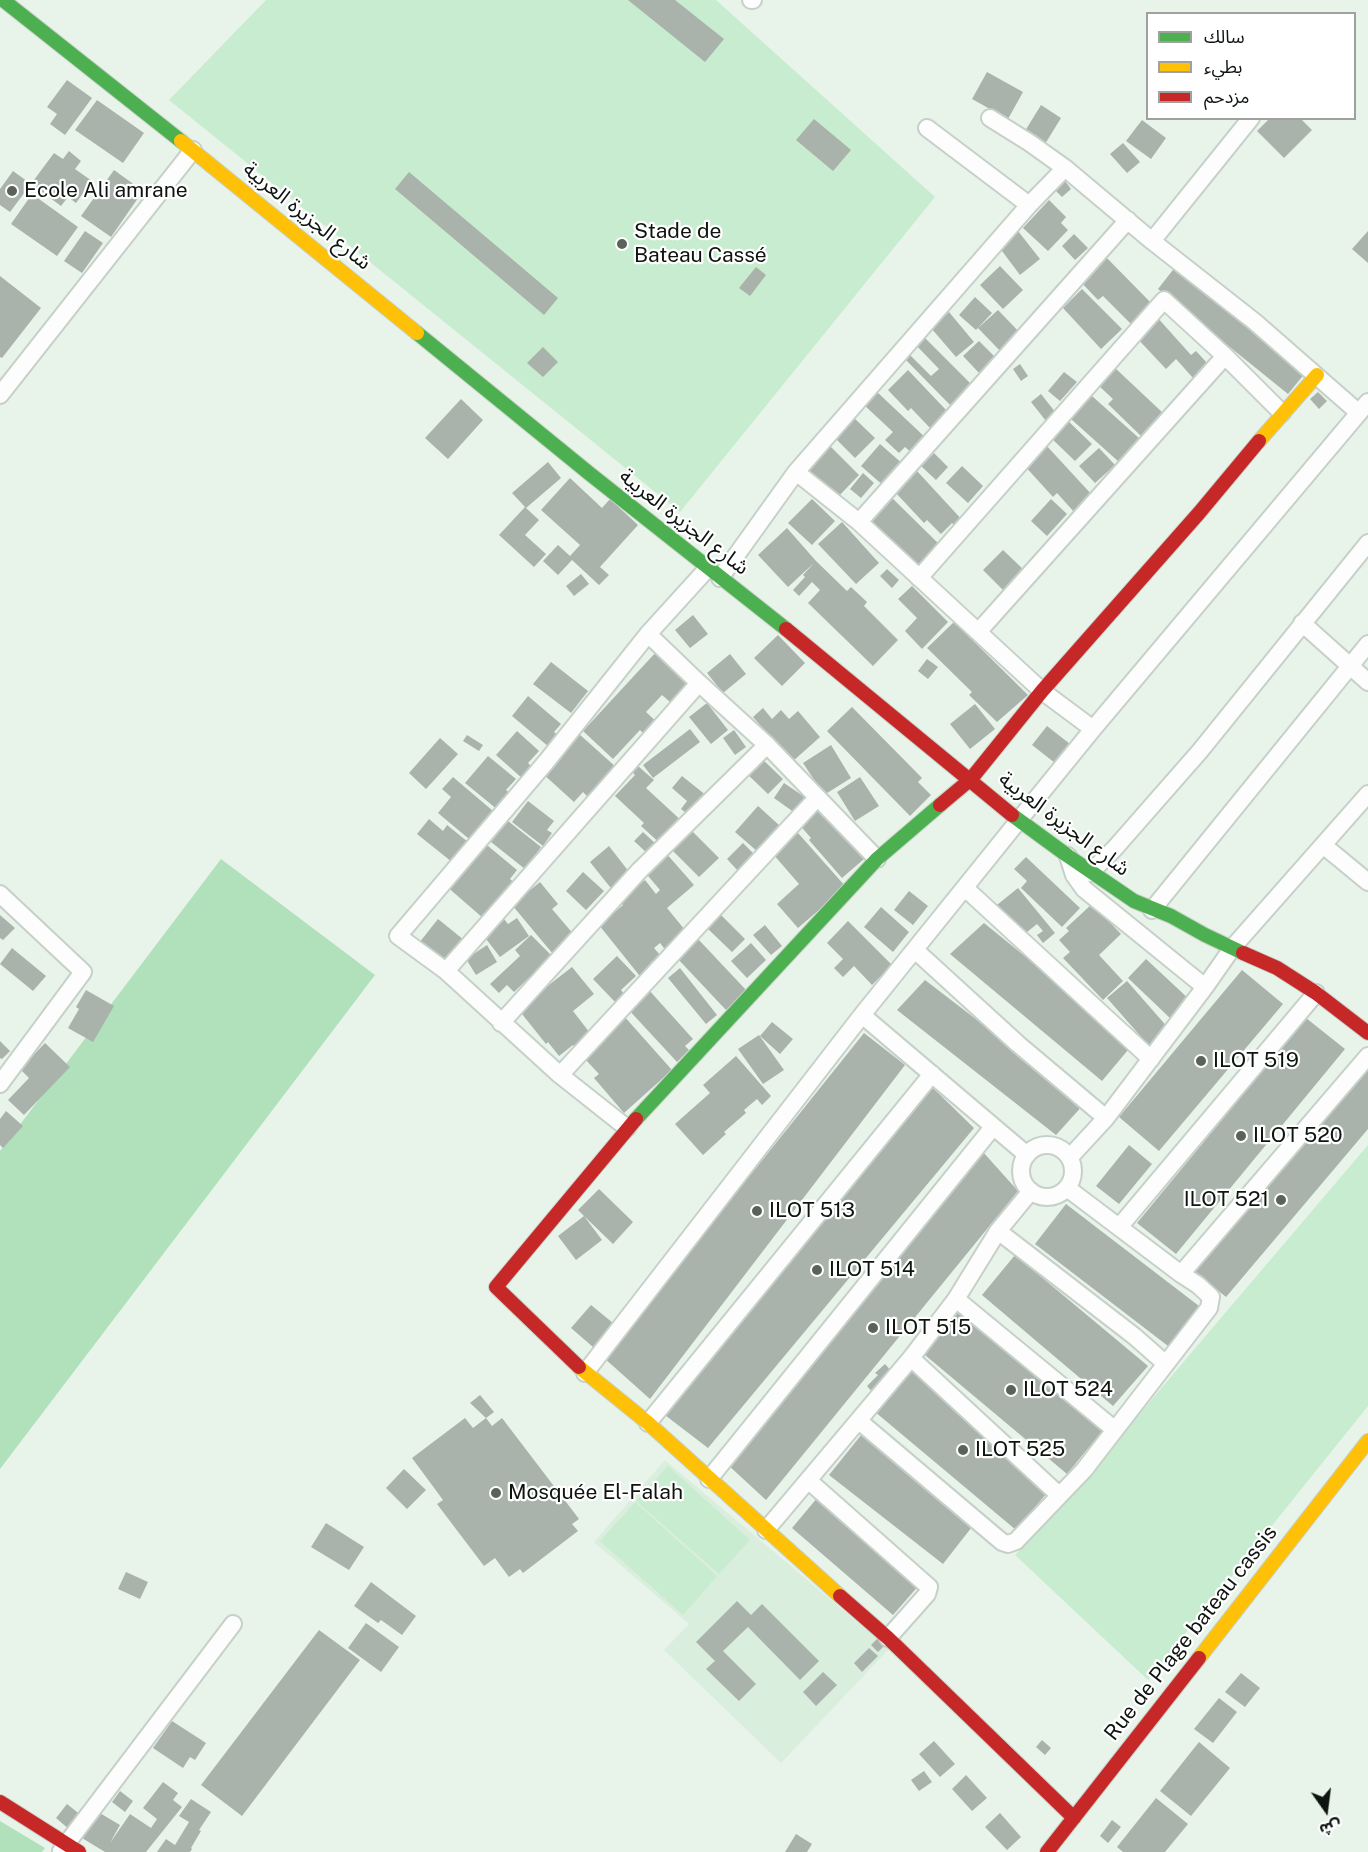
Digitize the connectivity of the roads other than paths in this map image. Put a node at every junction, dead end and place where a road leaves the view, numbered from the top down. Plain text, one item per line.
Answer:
1 (5, 4) edge
2 (990, 118) dead end
3 (1249, 120) edge
4 (927, 128) dead end
5 (193, 150) junction
6 (1065, 168) junction
7 (1029, 205) junction
8 (1128, 220) junction
9 (1152, 241) junction
10 (1225, 356) junction
11 (1317, 375) junction
12 (0, 395) edge
13 (1363, 407) edge
14 (1282, 413) junction
15 (796, 472) junction
16 (859, 522) junction
17 (1368, 543) edge
18 (714, 573) junction
19 (919, 578) junction
20 (1302, 623) junction
21 (978, 632) junction
22 (648, 634) junction
23 (1368, 644) edge
24 (1351, 666) junction
25 (1368, 682) edge
26 (699, 683) junction
27 (1042, 691) junction
28 (1093, 729) junction
29 (767, 745) junction
30 (970, 779) junction
31 (1368, 794) edge
32 (818, 798) junction
33 (1020, 820) junction
34 (1323, 845) junction
35 (1068, 856) junction
36 (877, 859) junction
37 (1090, 873) junction
38 (1368, 882) edge
39 (965, 888) junction
40 (0, 894) edge
41 (1152, 910) junction
42 (1233, 947) junction
43 (915, 950) junction
44 (446, 971) junction
45 (1205, 987) junction
46 (1316, 993) junction
47 (862, 1015) junction
48 (501, 1023) junction
49 (1368, 1033) edge
50 (1368, 1056) edge
51 (1151, 1059) junction
52 (932, 1074) junction
53 (560, 1075) junction
54 (0, 1084) edge
55 (1106, 1118) junction
56 (993, 1127) junction
57 (627, 1128) junction
58 (1027, 1155) junction
59 (1070, 1157) junction
60 (1067, 1188) junction
61 (1030, 1191) junction
62 (1120, 1226) junction
63 (998, 1231) junction
64 (1181, 1274) junction
65 (956, 1299) junction
66 (910, 1358) junction
67 (1166, 1364) junction
68 (585, 1373) junction
69 (859, 1421) junction
70 (648, 1423) junction
71 (1114, 1429) junction
72 (1368, 1441) edge
73 (709, 1479) junction
74 (809, 1481) junction
75 (1059, 1495) junction
76 (766, 1530) junction
77 (233, 1624) dead end
78 (888, 1638) junction
79 (0, 1802) edge
80 (1074, 1818) junction
81 (69, 1849) edge
82 (1047, 1852) edge

1 - 5 street, شارع الجزيرة العربية
2 - 6 street
3 - 9 street
4 - 7 street
5 - 12 street
5 - 18 street, شارع الجزيرة العربية
6 - 7 street
6 - 8 street
7 - 15 street
8 - 9 street
8 - 16 street
9 - 11 street
10 - 14 street
10 - 19 street
10 - 21 street
11 - 13 street
11 - 14 street
13 - 28 street
14 - 27 street
15 - 16 street
15 - 18 street
16 - 19 street
17 - 20 street
18 - 22 street
18 - 30 street, شارع الجزيرة العربية
19 - 21 street
20 - 24 street
20 - 37 street
21 - 27 street
22 - 26 street
22 - 44 street
23 - 24 street
24 - 25 street
24 - 41 street
26 - 29 street
26 - 44 street
27 - 28 street
27 - 30 street
28 - 33 street
29 - 32 street
29 - 48 street
30 - 33 street, شارع الجزيرة العربية
30 - 36 street
31 - 34 street
32 - 36 street
32 - 53 street
33 - 35 street, شارع الجزيرة العربية
33 - 39 street
34 - 38 street
34 - 42 street
35 - 37 street, شارع الجزيرة العربية
35 - 45 street
36 - 57 street
37 - 41 street, شارع الجزيرة العربية
39 - 43 street
39 - 51 street
40 - 54 street
41 - 42 street, شارع الجزيرة العربية
42 - 45 street
42 - 46 street, شارع الجزيرة العربية
43 - 47 street
43 - 55 street
44 - 48 street
45 - 51 street
46 - 49 street, شارع الجزيرة العربية
46 - 62 street
47 - 52 street
47 - 68 street
48 - 53 street
50 - 64 street
51 - 55 street
52 - 56 street
52 - 70 street
53 - 57 street
55 - 59 street
56 - 58 street
56 - 73 street
57 - 68 street
58 - 59 street
58 - 61 street
59 - 60 street
60 - 61 street
60 - 62 street
61 - 63 street
62 - 64 street
63 - 65 street
63 - 67 street
64 - 67 street
65 - 66 street
65 - 71 street
66 - 69 street
66 - 75 street
67 - 71 street
68 - 70 street
69 - 74 street
69 - 75 street
70 - 73 street
71 - 75 street
72 - 80 street, Rue de Plage bateau cassis
73 - 76 street
74 - 76 street
74 - 78 street
76 - 78 street
77 - 81 street
78 - 80 street
79 - 81 street
80 - 82 street, Rue de Plage bateau cassis

